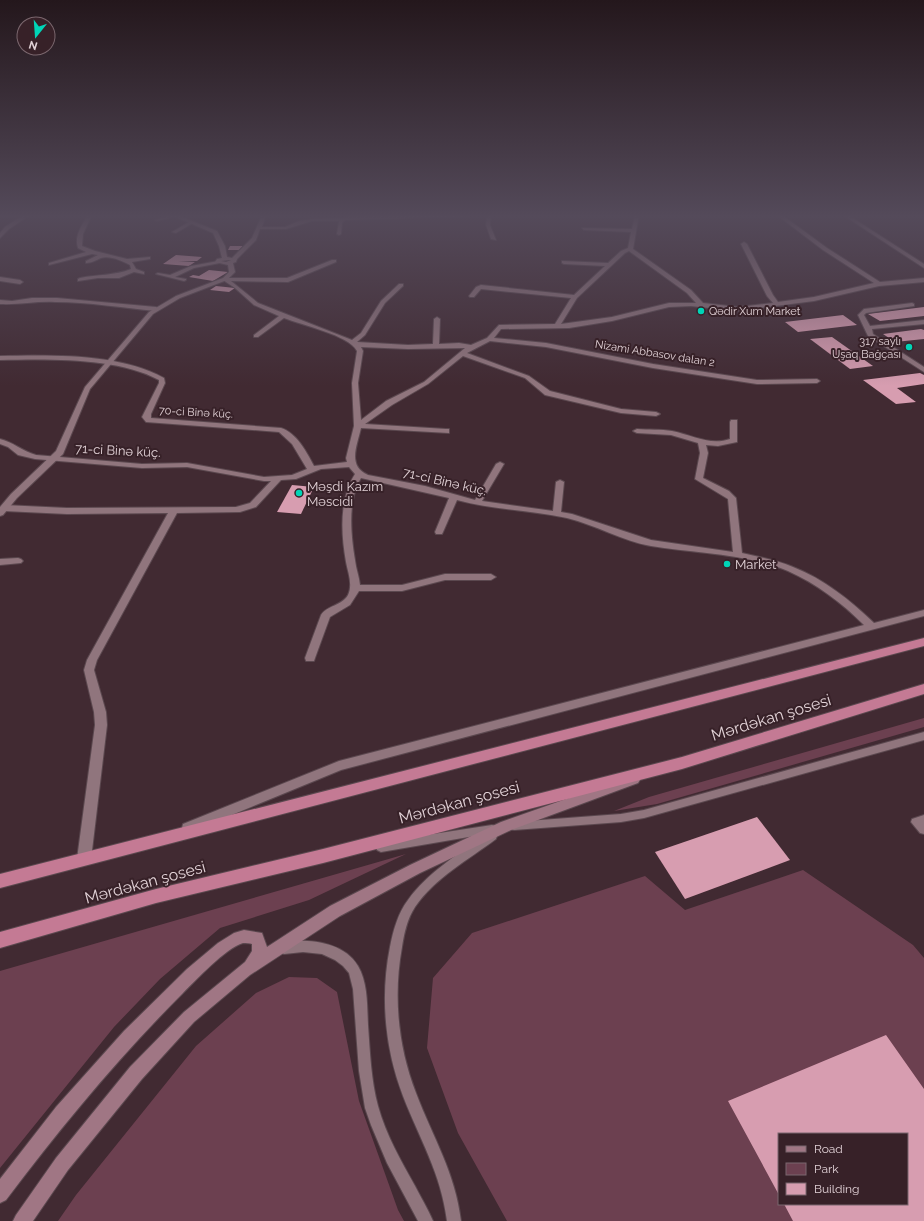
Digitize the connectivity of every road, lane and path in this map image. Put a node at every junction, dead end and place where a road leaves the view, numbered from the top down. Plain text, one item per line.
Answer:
1 (129, 272) edge
2 (182, 272) edge
3 (232, 272) edge
4 (307, 272) edge
5 (602, 272) edge
6 (659, 272) edge
7 (758, 272) edge
8 (860, 272) edge
9 (158, 274) dead end
10 (170, 277) junction
11 (0, 279) edge
12 (225, 279) junction
13 (80, 280) dead end
14 (184, 280) dead end
15 (924, 280) edge
16 (20, 282) dead end
17 (879, 284) junction
18 (401, 285) dead end
19 (472, 296) dead end
20 (575, 297) junction
21 (0, 302) edge
22 (777, 304) junction
23 (701, 305) junction
24 (912, 305) dead end
25 (156, 309) junction
26 (283, 316) junction
27 (437, 319) dead end
28 (924, 322) edge
29 (557, 327) junction
30 (868, 328) junction
31 (256, 336) dead end
32 (489, 338) junction
33 (355, 344) junction
34 (436, 345) junction
35 (471, 347) junction
36 (462, 354) junction
37 (0, 358) edge
38 (107, 363) junction
39 (924, 370) edge
40 (817, 381) dead end
41 (656, 414) dead end
42 (734, 422) dead end
43 (358, 426) junction
44 (446, 431) dead end
45 (637, 431) dead end
46 (0, 440) edge
47 (702, 443) junction
48 (54, 459) junction
49 (350, 464) junction
50 (500, 464) dead end
51 (312, 470) junction
52 (359, 474) junction
53 (278, 479) junction
54 (560, 482) dead end
55 (454, 497) junction
56 (477, 503) junction
57 (2, 510) edge
58 (174, 510) junction
59 (557, 513) junction
60 (438, 532) dead end
61 (738, 555) junction
62 (18, 561) dead end
63 (0, 562) edge
64 (491, 577) dead end
65 (355, 588) junction
66 (924, 613) edge
67 (872, 626) junction
68 (924, 642) edge
69 (310, 658) dead end
70 (924, 689) edge
71 (924, 736) edge
72 (682, 763) junction
73 (924, 819) edge
74 (506, 826) junction
75 (924, 830) edge
76 (161, 839) junction
77 (323, 856) junction
78 (84, 859) junction
79 (0, 881) edge
80 (0, 940) edge
81 (274, 951) junction
82 (245, 970) junction
83 (0, 1194) edge
84 (22, 1221) edge
85 (426, 1221) edge
86 (454, 1221) edge

1 - 13 street
2 - 10 lane
3 - 12 street
4 - 12 street
5 - 20 street
6 - 23 street
7 - 22 street
8 - 17 street
9 - 10 lane
10 - 14 lane
11 - 16 street
12 - 25 street
12 - 26 street
15 - 17 street
17 - 22 street
18 - 33 street
19 - 20 street
20 - 29 street
21 - 25 street
22 - 23 street
23 - 29 street
24 - 30 street
25 - 38 street
26 - 31 street
26 - 33 street
27 - 34 street
28 - 30 street
29 - 32 street
30 - 39 street
32 - 35 street
32 - 40 street, Nizami Abbasov dalan 2
33 - 34 street
33 - 43 street
34 - 35 street
35 - 36 street
36 - 41 street
36 - 43 street
37 - 38 street, 70-ci Binə küç.
38 - 48 street
38 - 51 street, 70-ci Binə küç.
42 - 47 street
43 - 44 street
43 - 49 street
45 - 47 street
46 - 48 street, 71-ci Binə küç.
47 - 61 street
48 - 53 street, 71-ci Binə küç.
48 - 57 street
49 - 51 street, 71-ci Binə küç.
49 - 52 street
50 - 56 street
51 - 53 street, 71-ci Binə küç.
52 - 55 street, 71-ci Binə küç.
52 - 65 street
53 - 58 street
54 - 59 street
55 - 56 street, 71-ci Binə küç.
55 - 60 street
56 - 59 street, 71-ci Binə küç.
57 - 58 street
58 - 78 street
59 - 61 street, 71-ci Binə küç.
61 - 67 street, 71-ci Binə küç.
62 - 63 street
64 - 65 street
65 - 69 street
66 - 67 street
67 - 76 street
68 - 76 highway
70 - 72 highway, Mərdəkan şosesi
71 - 74 lane
72 - 74 main road
72 - 77 highway, Mərdəkan şosesi
73 - 75 lane
74 - 77 lane
74 - 81 main road
74 - 86 lane
76 - 78 highway
77 - 80 highway, Mərdəkan şosesi
78 - 79 highway
81 - 82 main road
81 - 85 lane
82 - 83 main road
82 - 84 main road

